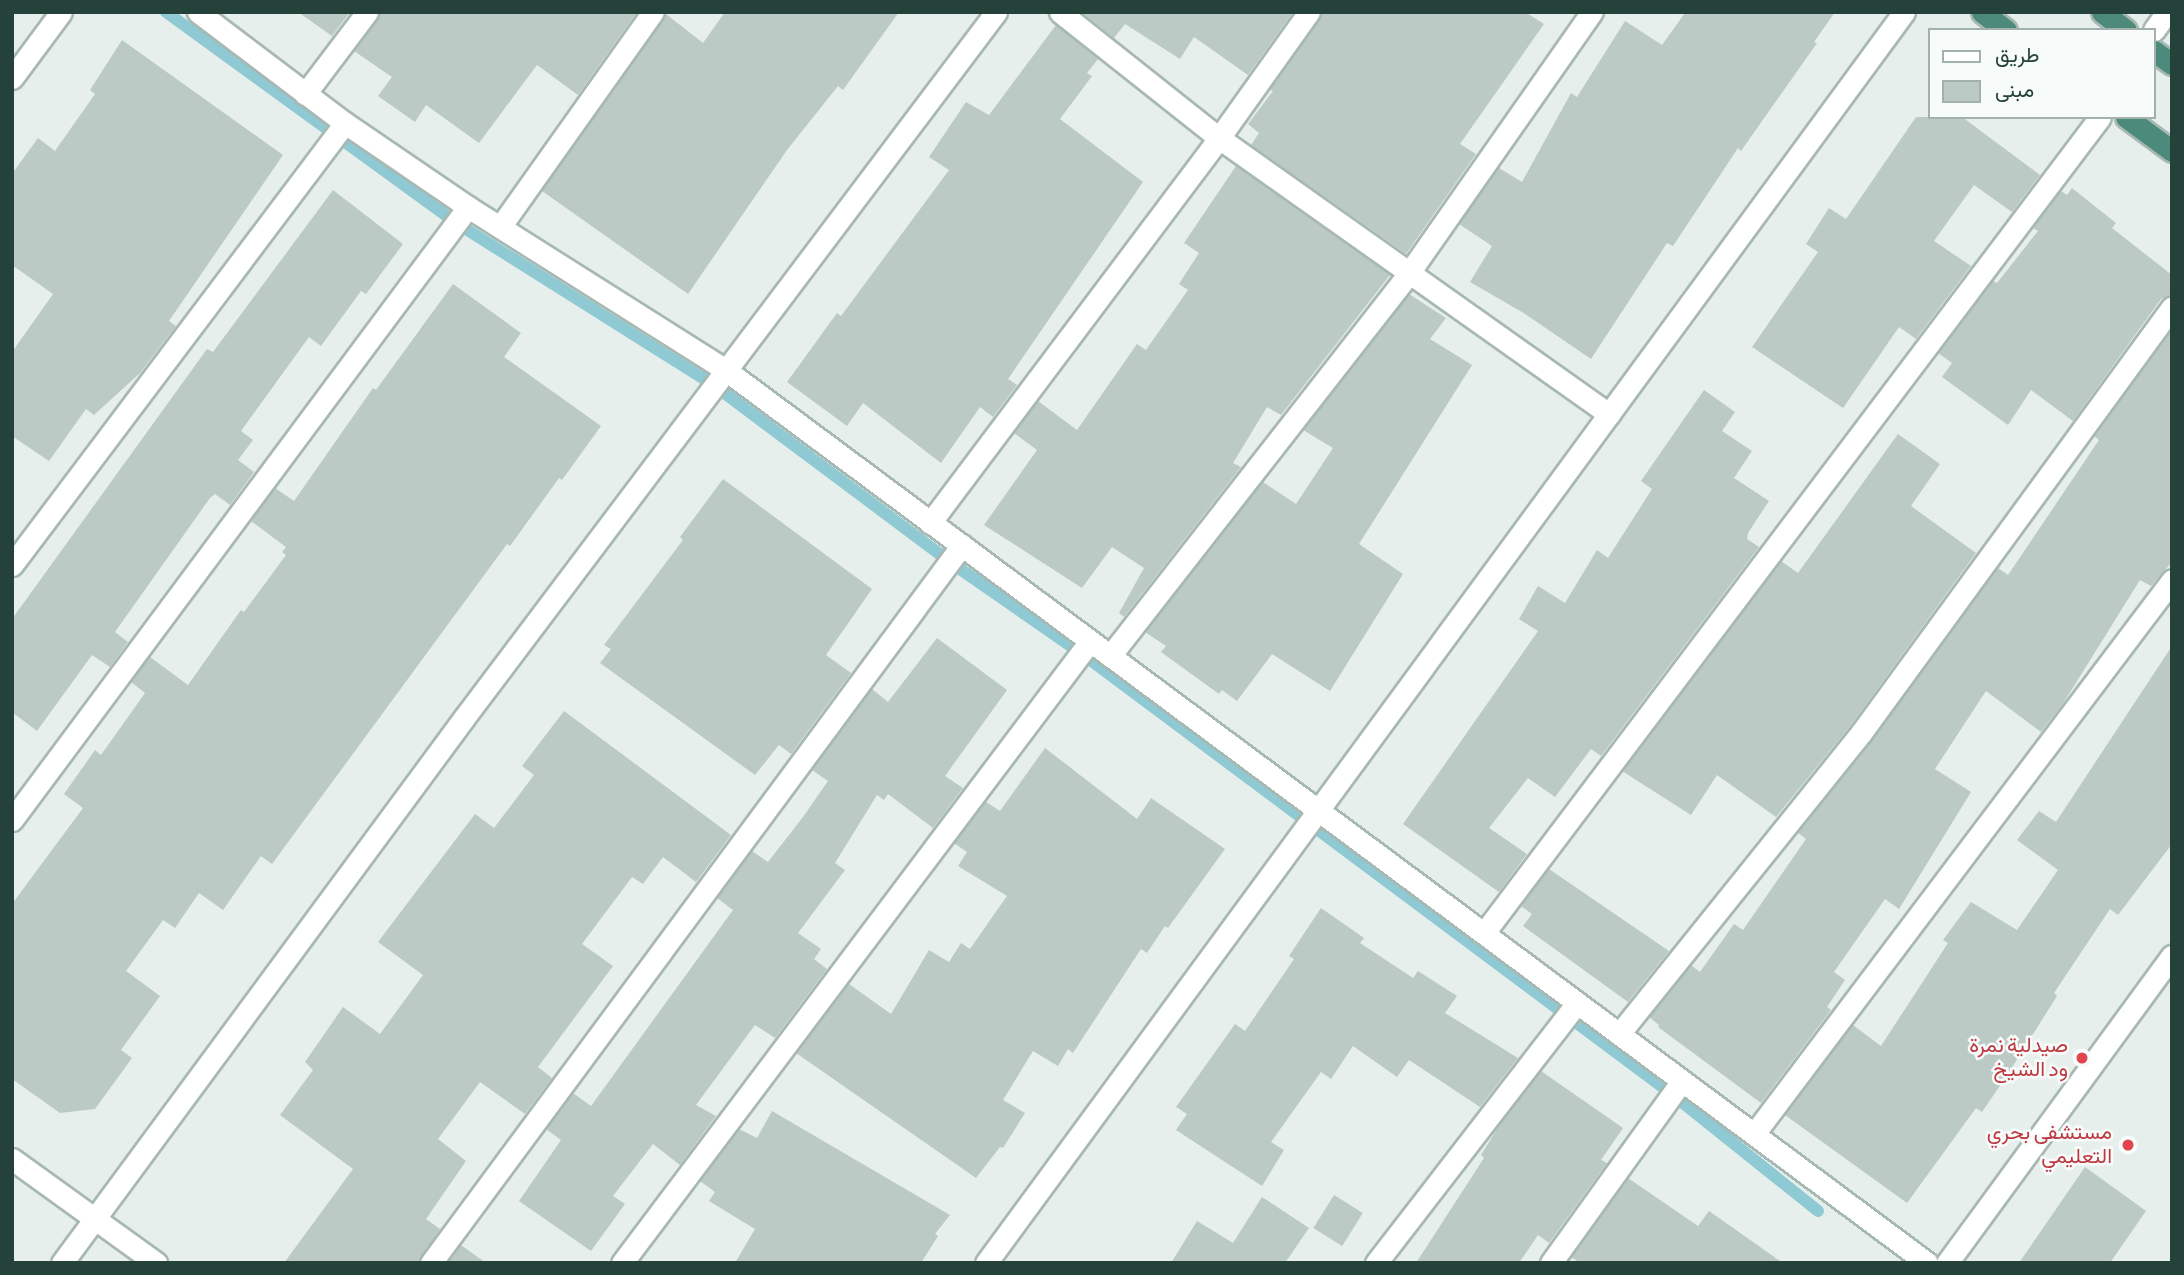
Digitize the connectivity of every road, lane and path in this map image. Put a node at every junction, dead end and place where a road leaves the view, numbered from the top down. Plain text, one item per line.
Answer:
1 (61, 12) edge
2 (198, 12) edge
3 (367, 12) edge
4 (653, 12) edge
5 (996, 12) edge
6 (1060, 12) edge
7 (1309, 12) edge
8 (1592, 12) edge
9 (1905, 12) edge
10 (1982, 12) edge
11 (2102, 12) edge
12 (2168, 12) edge
13 (2003, 28) edge
14 (2123, 28) edge
15 (2156, 28) edge
16 (2156, 52) edge
17 (2172, 64) edge
18 (12, 78) edge
19 (304, 94) junction
20 (2098, 119) edge
21 (2129, 119) edge
22 (345, 123) junction
23 (1219, 138) junction
24 (2172, 151) edge
25 (468, 207) junction
26 (500, 227) junction
27 (1409, 273) junction
28 (2172, 307) edge
29 (727, 371) junction
30 (1609, 414) junction
31 (930, 523) junction
32 (962, 545) junction
33 (12, 565) edge
34 (2172, 580) edge
35 (1090, 641) junction
36 (1110, 656) junction
37 (1318, 811) junction
38 (12, 820) edge
39 (1484, 933) junction
40 (2172, 956) edge
41 (1577, 1003) junction
42 (1619, 1034) junction
43 (1682, 1081) junction
44 (1754, 1134) junction
45 (12, 1159) edge
46 (94, 1218) junction
47 (62, 1263) edge
48 (156, 1263) edge
49 (431, 1263) edge
50 (622, 1263) edge
51 (986, 1263) edge
52 (1376, 1263) edge
53 (1551, 1263) edge
54 (1927, 1263) edge
55 (1947, 1263) edge

1 - 18 street
2 - 19 street
3 - 19 street
4 - 26 street
5 - 29 street
6 - 23 street
7 - 23 street
8 - 27 street
9 - 30 street
10 - 13 highway
11 - 14 highway
12 - 15 street
16 - 17 highway
19 - 22 street
20 - 39 street
21 - 24 highway
22 - 25 street
22 - 33 street
23 - 27 street
23 - 31 street
25 - 26 street
25 - 38 street
26 - 29 street
27 - 30 street
27 - 36 street
28 - 42 street
29 - 31 street
29 - 46 street
30 - 37 street
31 - 32 street
32 - 35 street
32 - 49 street
34 - 44 street
35 - 36 street
35 - 50 street
36 - 37 street
37 - 39 street
37 - 51 street
39 - 41 street
40 - 55 street
41 - 42 street
41 - 52 street
42 - 43 street
43 - 44 street
43 - 53 street
44 - 54 street
45 - 46 street
46 - 47 street
46 - 48 street

